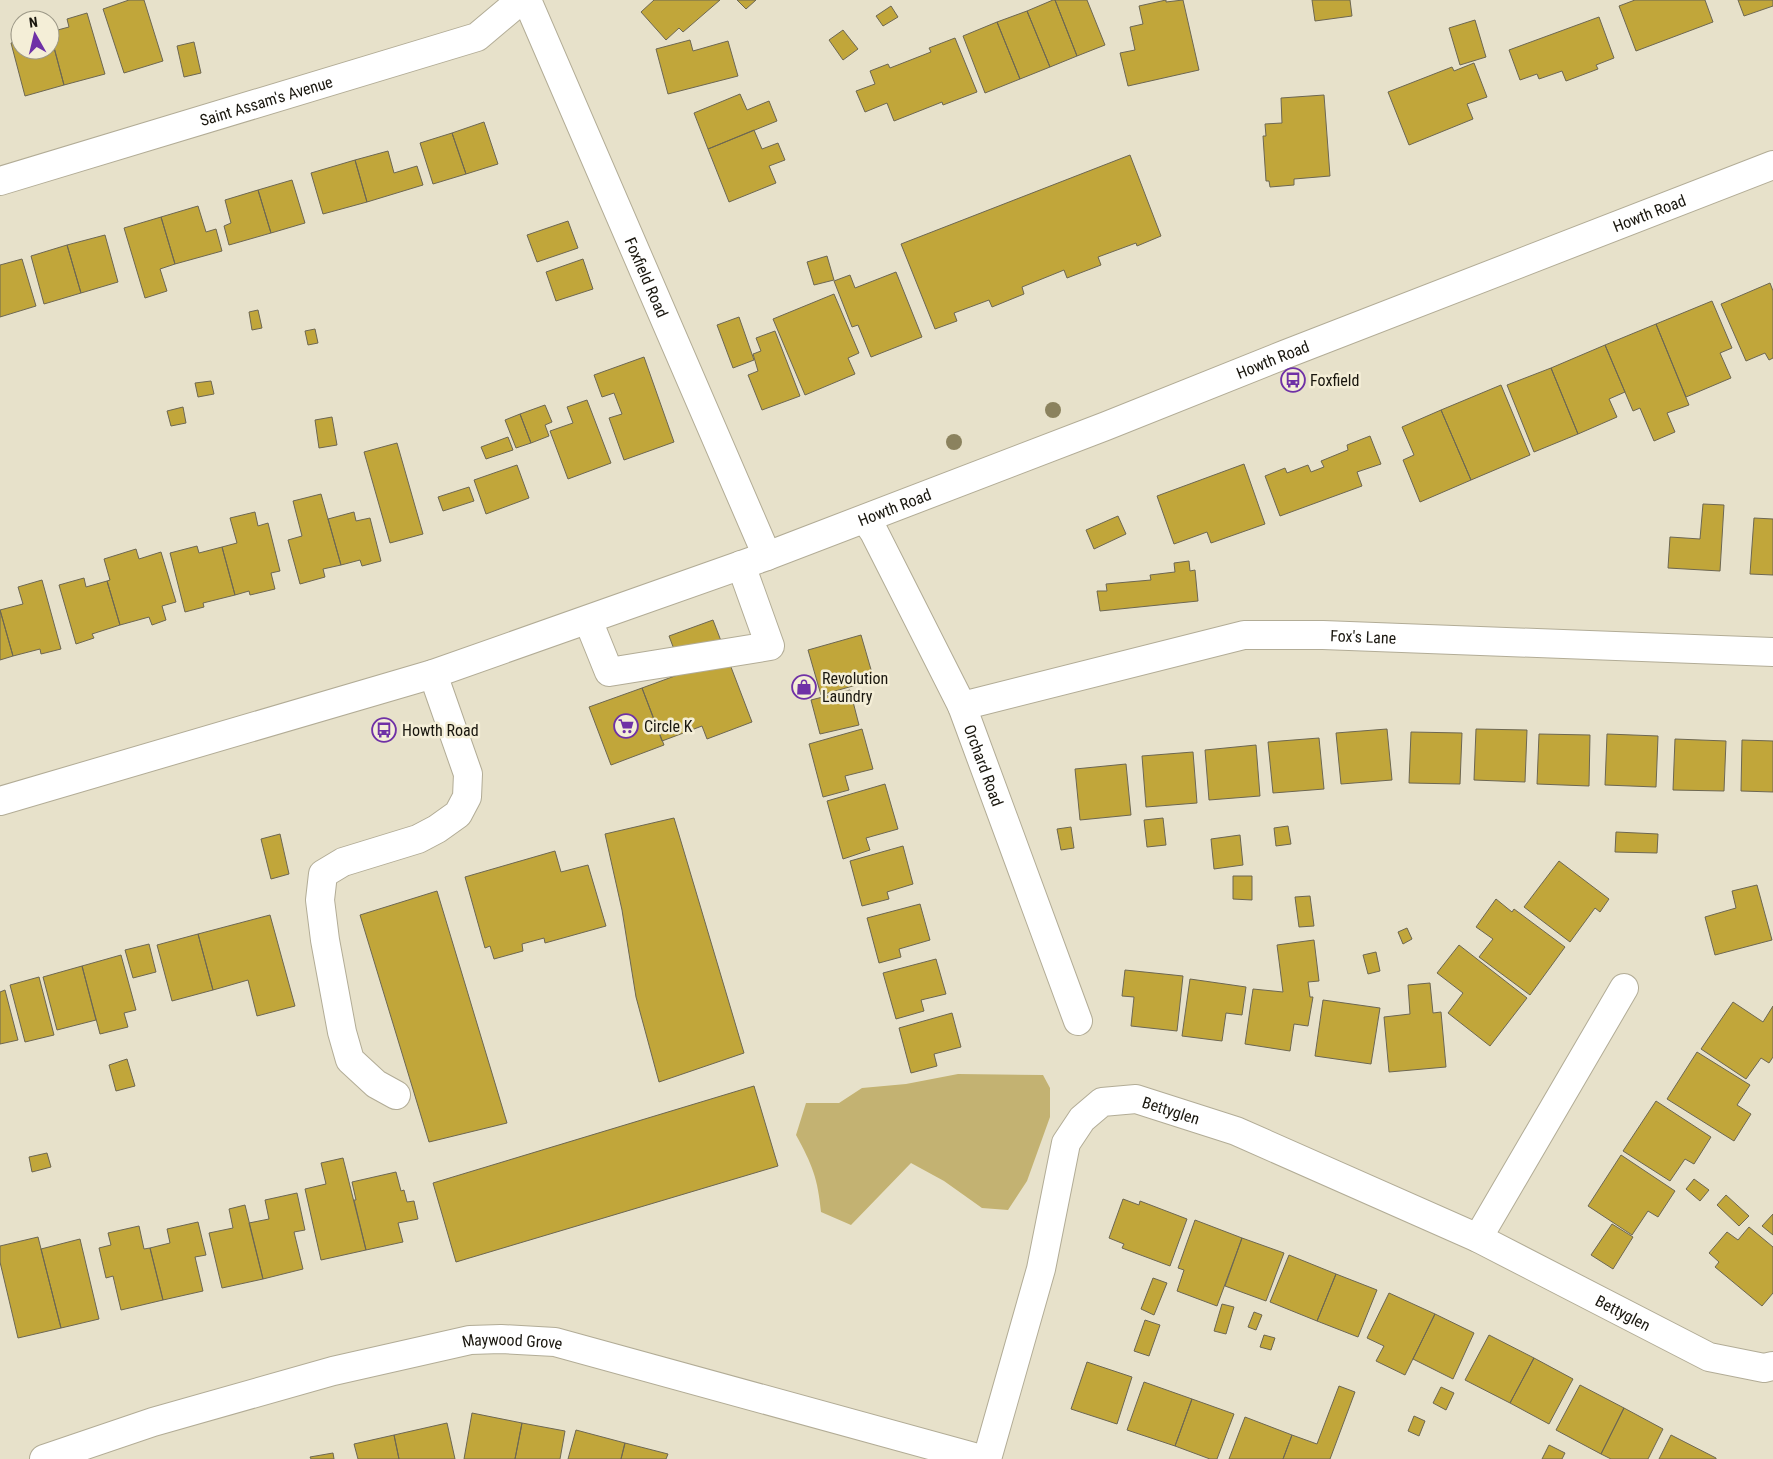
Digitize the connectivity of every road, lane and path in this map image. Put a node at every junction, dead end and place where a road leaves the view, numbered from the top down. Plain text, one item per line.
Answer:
1 (521, 0) edge
2 (527, 0) edge
3 (1773, 164) edge
4 (0, 181) edge
5 (865, 519) junction
6 (767, 556) junction
7 (740, 565) junction
8 (588, 620) junction
9 (1773, 652) edge
10 (433, 674) junction
11 (962, 706) junction
12 (0, 801) edge
13 (1624, 988) dead end
14 (1078, 1021) dead end
15 (396, 1096) dead end
16 (1478, 1238) junction
17 (1773, 1366) edge
18 (44, 1459) edge
19 (981, 1459) edge
20 (987, 1459) edge

1 - 4 street, Saint Assam's Avenue
2 - 6 street, Foxfield Road
3 - 5 street, Howth Road
5 - 6 street, Howth Road
5 - 11 street, Orchard Road
6 - 7 street, Howth Road
7 - 8 street, Howth Road
7 - 8 street
8 - 10 street, Howth Road
9 - 11 street, Fox's Lane
10 - 12 street, Howth Road
10 - 15 street
11 - 14 street, Orchard Road
13 - 16 street
16 - 17 street, Bettyglen
16 - 20 street, Bettyglen
18 - 19 street, Maywood Grove

